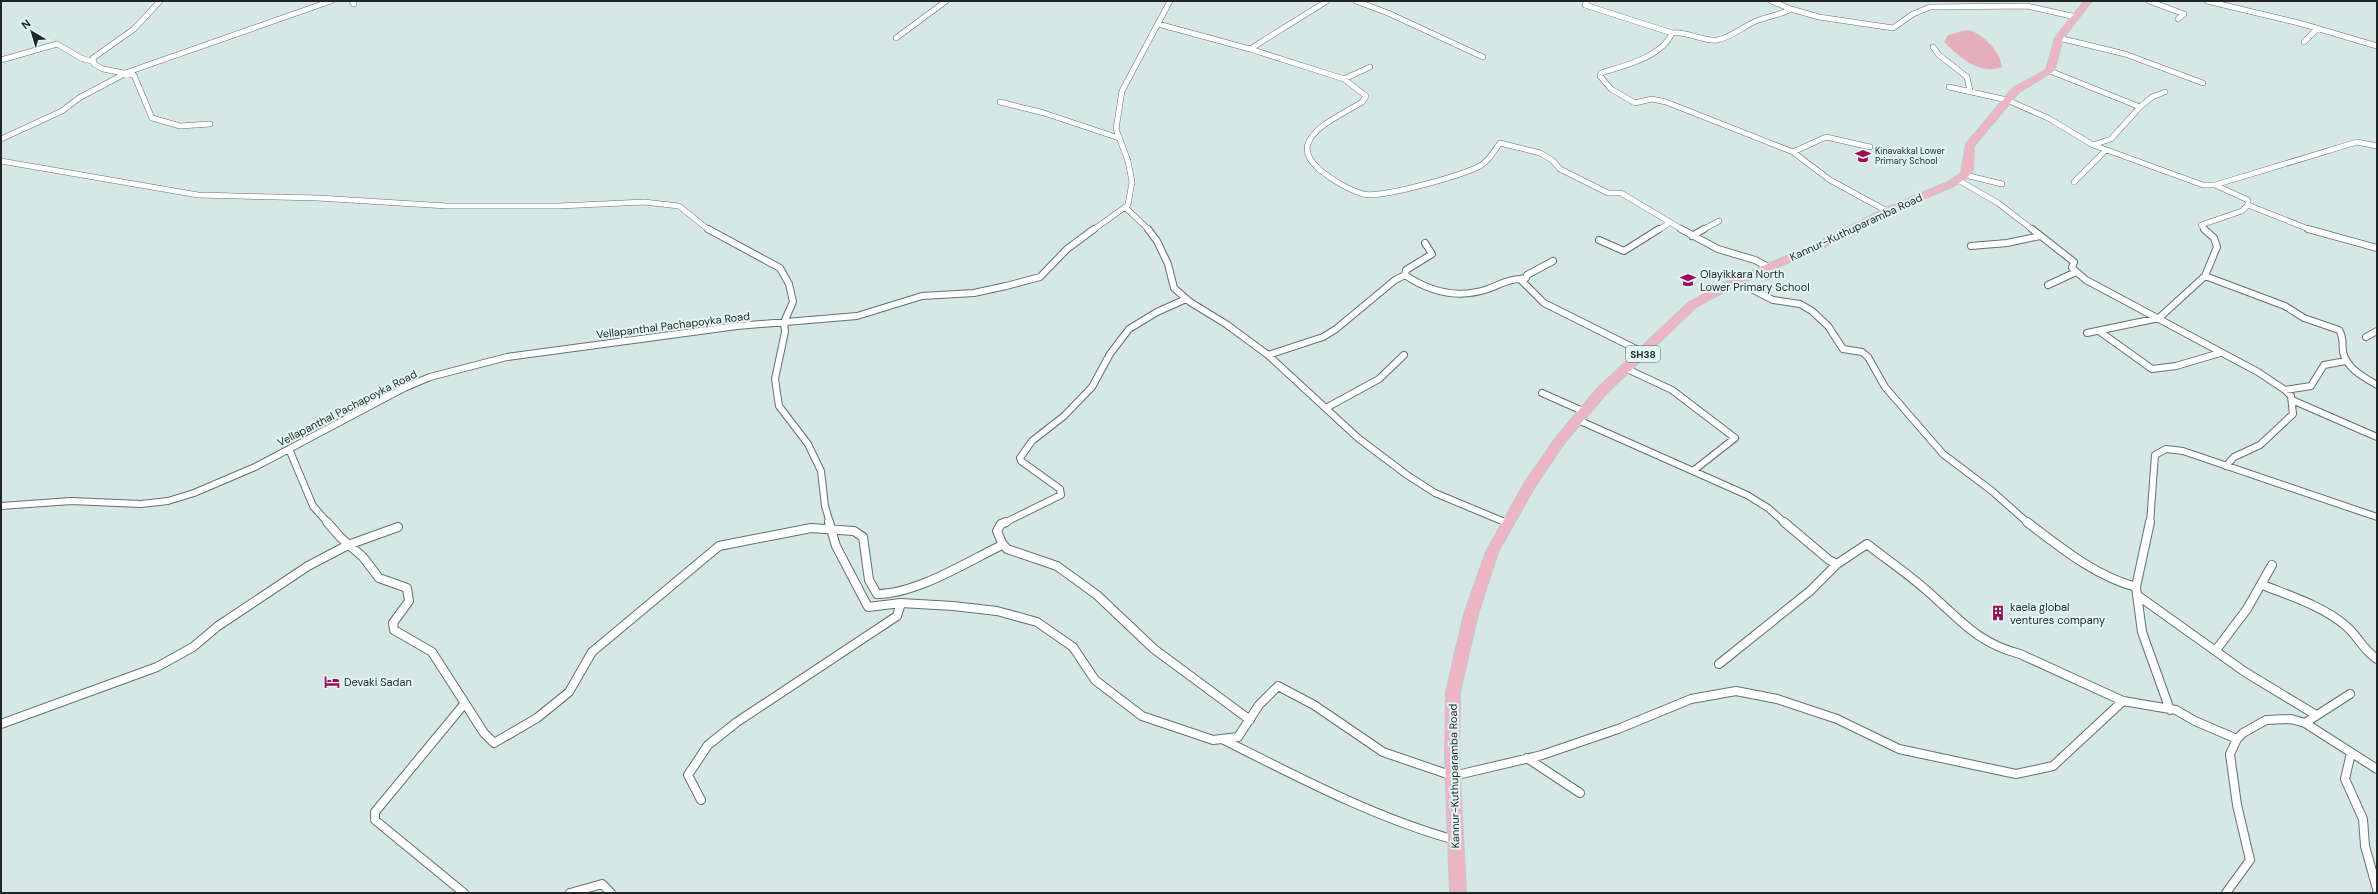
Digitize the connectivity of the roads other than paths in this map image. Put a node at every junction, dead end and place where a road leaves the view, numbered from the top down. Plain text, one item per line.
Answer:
1 (160, 1) edge
2 (331, 1) edge
3 (946, 1) edge
4 (1170, 1) edge
5 (1327, 1) edge
6 (1356, 1) edge
7 (1587, 1) edge
8 (1771, 1) edge
9 (2088, 1) edge
10 (2149, 1) edge
11 (2207, 1) edge
12 (1791, 9) junction
13 (2076, 17) junction
14 (2178, 19) dead end
15 (1158, 24) junction
16 (2317, 29) junction
17 (1672, 33) junction
18 (896, 38) dead end
19 (2059, 38) junction
20 (2304, 42) dead end
21 (2377, 46) edge
22 (1933, 47) dead end
23 (1250, 49) junction
24 (1483, 57) dead end
25 (1, 60) edge
26 (94, 62) junction
27 (1370, 67) dead end
28 (2050, 71) junction
29 (128, 72) junction
30 (1344, 79) junction
31 (2203, 82) dead end
32 (1950, 87) dead end
33 (1970, 90) junction
34 (2165, 92) dead end
35 (2007, 100) junction
36 (1000, 102) dead end
37 (2140, 107) junction
38 (210, 124) dead end
39 (1119, 138) junction
40 (1, 139) edge
41 (2093, 145) junction
42 (2377, 146) edge
43 (1870, 147) dead end
44 (2106, 150) junction
45 (1793, 152) junction
46 (1, 161) edge
47 (1962, 178) junction
48 (2074, 182) dead end
49 (2002, 184) dead end
50 (2215, 185) junction
51 (2248, 205) junction
52 (1126, 208) junction
53 (1887, 211) junction
54 (1718, 220) dead end
55 (1668, 224) junction
56 (1692, 236) junction
57 (2040, 236) junction
58 (1599, 240) dead end
59 (1426, 243) dead end
60 (1971, 246) dead end
61 (2377, 248) edge
62 (1553, 261) dead end
63 (1768, 267) junction
64 (2076, 272) junction
65 (1405, 275) junction
66 (2205, 276) junction
67 (1520, 279) junction
68 (1736, 281) junction
69 (2048, 285) dead end
70 (1186, 299) junction
71 (2159, 318) junction
72 (784, 322) junction
73 (2377, 330) edge
74 (2099, 331) junction
75 (2087, 333) dead end
76 (2366, 337) dead end
77 (1644, 353) junction
78 (2220, 353) junction
79 (1268, 355) junction
80 (1404, 355) dead end
81 (2346, 361) junction
82 (1627, 369) junction
83 (2377, 385) edge
84 (2285, 390) junction
85 (1542, 393) dead end
86 (2292, 400) junction
87 (1326, 408) junction
88 (1581, 416) junction
89 (2377, 437) edge
90 (289, 449) junction
91 (2226, 466) junction
92 (1693, 471) junction
93 (1, 506) edge
94 (2377, 517) edge
95 (1508, 523) junction
96 (398, 527) dead end
97 (832, 529) junction
98 (1002, 543) junction
99 (348, 545) junction
100 (1837, 564) junction
101 (2272, 565) dead end
102 (2262, 585) junction
103 (2136, 591) junction
104 (901, 604) junction
105 (2216, 650) junction
106 (2377, 659) edge
107 (1719, 664) dead end
108 (2350, 694) dead end
109 (2123, 701) junction
110 (466, 703) junction
111 (2170, 710) junction
112 (2316, 715) junction
113 (1250, 720) junction
114 (2305, 723) junction
115 (1, 724) edge
116 (1222, 739) junction
117 (2237, 739) junction
118 (2351, 753) junction
119 (1527, 758) junction
120 (2377, 769) edge
121 (1452, 776) junction
122 (1580, 793) dead end
123 (701, 800) dead end
124 (1455, 840) junction
125 (2377, 889) edge
126 (464, 893) edge
127 (570, 893) edge
128 (611, 893) edge
129 (1458, 893) edge
130 (2226, 893) edge

1 - 26 street
2 - 29 street
3 - 18 street
4 - 15 street
5 - 23 street
6 - 24 street
7 - 17 street
8 - 12 street
9 - 13 main road
10 - 14 street
11 - 16 street
12 - 13 street
12 - 17 street
13 - 19 main road
15 - 23 street
15 - 39 street
16 - 20 street
16 - 21 street
17 - 45 street
19 - 28 main road
19 - 31 street
22 - 33 street
23 - 30 street
25 - 26 street
26 - 29 street
27 - 30 street
28 - 35 main road
28 - 37 street
29 - 38 street
29 - 40 street
30 - 55 street
32 - 33 street
33 - 35 street
34 - 37 street
35 - 41 street
35 - 47 main road
36 - 39 street
37 - 41 street
39 - 52 street
41 - 44 street
42 - 50 street
43 - 45 street
44 - 48 street
44 - 50 street
45 - 53 street
46 - 72 street
47 - 49 street
47 - 53 main road, Kannur-Kuthuparamba Road / SH38
47 - 57 street
50 - 51 street
51 - 61 street
51 - 66 street
52 - 70 street
52 - 72 street, Vellapanthal Pachapoyka Road
53 - 63 main road, Kannur-Kuthuparamba Road / SH38
54 - 56 street
55 - 56 street
55 - 58 street
56 - 63 street
57 - 60 street
57 - 64 street
59 - 65 street
62 - 67 street
63 - 68 main road, Kannur-Kuthuparamba Road / SH38
64 - 69 street
64 - 71 street
65 - 67 street
65 - 79 street
66 - 71 street
66 - 81 street
67 - 77 street
68 - 77 main road, Kannur-Kuthuparamba Road / SH38
68 - 103 street
70 - 79 street
70 - 98 street
71 - 74 street
71 - 78 street
72 - 90 street, Vellapanthal Pachapoyka Road
72 - 97 street
73 - 76 street
74 - 75 street
74 - 78 street
77 - 82 main road, Kannur-Kuthuparamba Road / SH38
78 - 84 street
79 - 87 street
80 - 87 street
81 - 83 street
81 - 84 street
82 - 88 main road, Kannur-Kuthuparamba Road / SH38
82 - 92 street
84 - 86 street
85 - 88 street
86 - 89 street
86 - 91 street
87 - 95 street
88 - 92 street
88 - 95 main road, Kannur-Kuthuparamba Road / SH38
90 - 93 street, Vellapanthal Pachapoyka Road
90 - 99 street
91 - 94 street
91 - 103 street
92 - 100 street
95 - 121 main road, Kannur-Kuthuparamba Road / SH38
96 - 99 street
97 - 98 street
97 - 104 street
97 - 110 street
98 - 113 street
99 - 110 street
99 - 115 street
100 - 107 street
100 - 109 street
101 - 102 street
102 - 105 street
102 - 106 street
103 - 105 street
103 - 111 street
104 - 116 street
104 - 123 street
105 - 112 street
108 - 112 street
109 - 111 street
109 - 119 street
110 - 126 street
111 - 117 street
112 - 114 street
113 - 116 street
113 - 121 street
114 - 117 street
114 - 118 street
116 - 124 street
117 - 130 street
118 - 120 street
118 - 125 street
119 - 121 street
119 - 122 street
121 - 124 main road, Kannur-Kuthuparamba Road / SH38
124 - 129 main road, Kannur-Kuthuparamba Road / SH38
127 - 128 street

